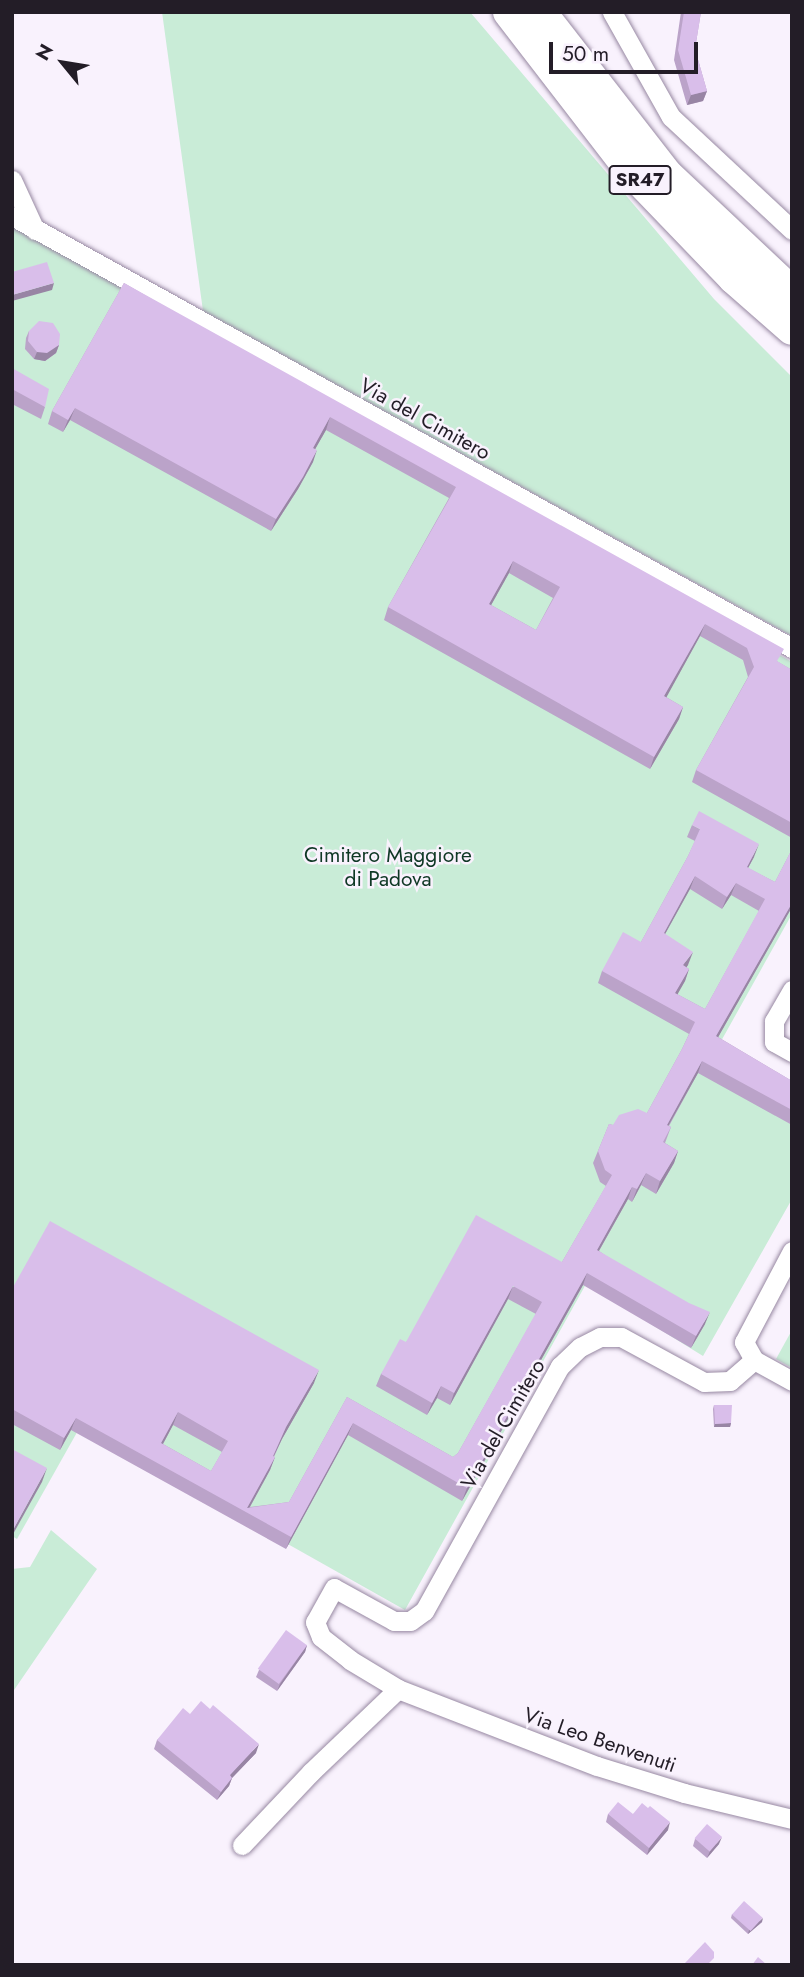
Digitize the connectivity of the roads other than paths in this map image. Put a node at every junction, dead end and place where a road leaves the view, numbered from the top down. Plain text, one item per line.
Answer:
1 (509, 12) edge
2 (540, 12) edge
3 (612, 12) edge
4 (12, 180) edge
5 (660, 183) junction
6 (12, 215) edge
7 (36, 230) junction
8 (792, 230) edge
9 (792, 272) edge
10 (792, 293) edge
11 (792, 329) edge
12 (792, 347) edge
13 (792, 648) edge
14 (792, 990) edge
15 (792, 1052) edge
16 (792, 1251) edge
17 (754, 1360) junction
18 (792, 1381) edge
19 (334, 1588) joint
20 (398, 1689) junction
21 (792, 1819) edge
22 (242, 1845) dead end

1 - 5 highway, SR47
2 - 5 highway, SR47
3 - 8 street
4 - 7 street
5 - 9 highway
5 - 10 highway, SR47
5 - 11 highway, SR47
5 - 12 highway
6 - 7 street, Via del Cimitero
7 - 13 street, Via del Cimitero
14 - 15 street
16 - 17 street
17 - 18 street
17 - 19 street, Via del Cimitero
19 - 20 street, Via Leo Benvenuti
20 - 21 street, Via Leo Benvenuti
20 - 22 street

